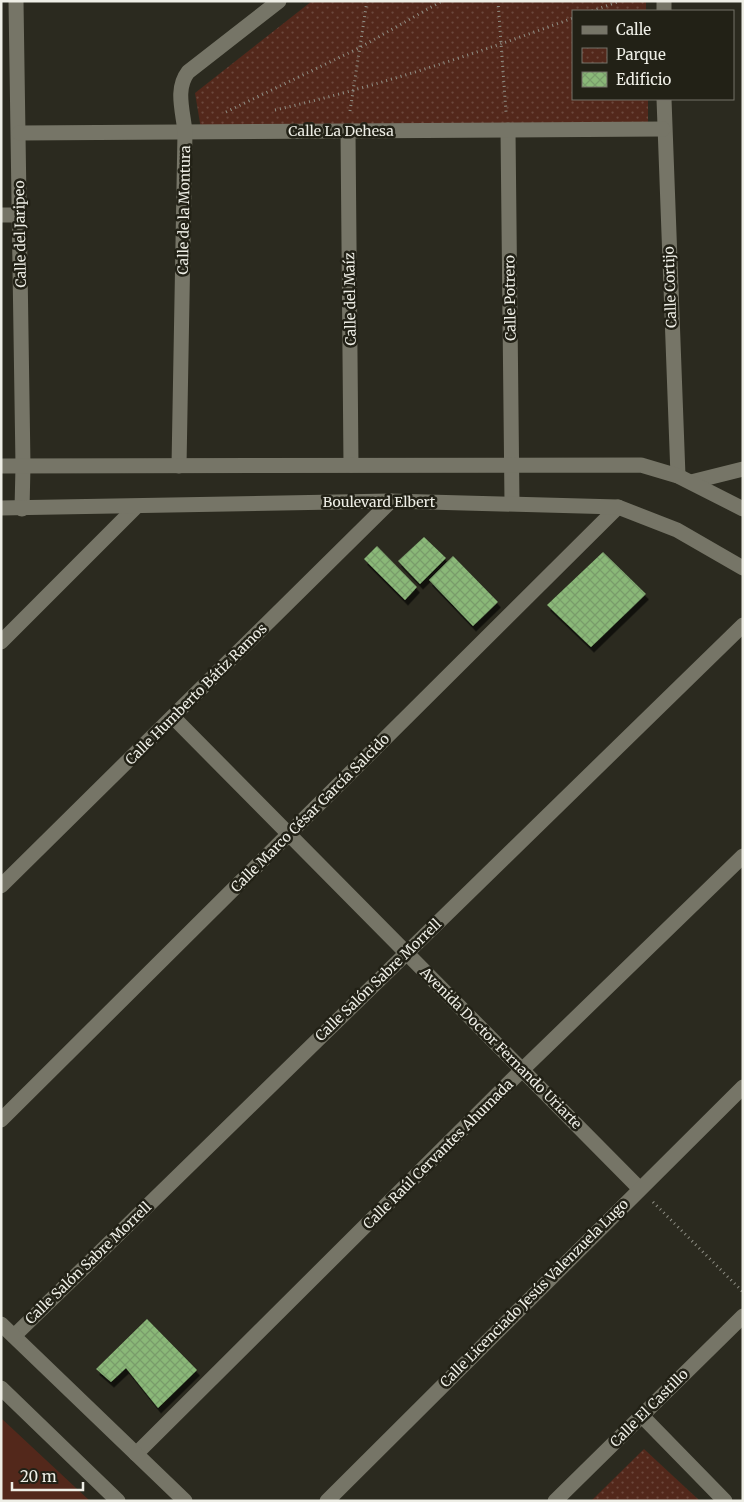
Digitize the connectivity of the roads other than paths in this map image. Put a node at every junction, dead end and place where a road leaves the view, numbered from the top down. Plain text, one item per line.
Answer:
1 (16, 1) edge
2 (279, 1) edge
3 (664, 100) edge
4 (664, 129) junction
5 (508, 130) junction
6 (19, 132) junction
7 (185, 132) junction
8 (348, 132) junction
9 (1, 215) edge
10 (20, 215) junction
11 (352, 465) junction
12 (512, 465) junction
13 (1, 466) edge
14 (23, 466) junction
15 (179, 466) junction
16 (743, 469) edge
17 (685, 479) junction
18 (391, 501) junction
19 (512, 503) junction
20 (618, 507) junction
21 (1, 508) edge
22 (136, 508) junction
23 (22, 509) junction
24 (743, 509) edge
25 (743, 568) edge
26 (743, 624) edge
27 (1, 642) edge
28 (173, 717) junction
29 (289, 834) junction
30 (743, 856) edge
31 (1, 886) edge
32 (406, 953) junction
33 (522, 1070) junction
34 (743, 1087) edge
35 (1, 1120) edge
36 (639, 1188) junction
37 (743, 1316) edge
38 (1, 1324) edge
39 (14, 1336) junction
40 (1, 1388) edge
41 (642, 1416) junction
42 (136, 1454) junction
43 (118, 1501) edge
44 (185, 1501) edge
45 (327, 1501) edge
46 (555, 1501) edge
47 (725, 1501) edge

1 - 6 street, Calle del Jaripeo
2 - 7 street, Calle de la Montura
3 - 4 street, Calle Cortijo
4 - 5 street, Calle La Dehesa
4 - 17 street, Calle Cortijo
5 - 8 street, Calle La Dehesa
5 - 12 street, Calle Potrero
6 - 7 street, Calle La Dehesa
6 - 10 street, Calle del Jaripeo
7 - 8 street, Calle La Dehesa
7 - 15 street, Calle de la Montura
8 - 11 street, Calle del Maíz
9 - 10 street
10 - 14 street, Calle del Jaripeo
11 - 12 street
11 - 15 street
12 - 17 street
12 - 19 street, Calle Potrero
13 - 14 street
14 - 15 street
14 - 23 street, Calle del Jaripeo
16 - 17 street
17 - 24 street
18 - 19 street, Boulevard Elbert
18 - 22 street, Boulevard Elbert
18 - 28 street, Calle Humberto Bátiz Ramos
19 - 20 street, Boulevard Elbert
20 - 25 street, Boulevard Elbert
20 - 29 street, Calle Marco César García Salcido
21 - 23 street, Boulevard Elbert
22 - 23 street, Boulevard Elbert
22 - 27 street
26 - 32 street, Calle Salón Sabre Morrell
28 - 29 street, Avenida Doctor Fernando Uriarte
28 - 31 street, Calle Humberto Bátiz Ramos
29 - 32 street, Avenida Doctor Fernando Uriarte
29 - 35 street, Calle Marco César García Salcido
30 - 33 street, Calle Raúl Cervantes Ahumada
32 - 33 street, Avenida Doctor Fernando Uriarte
32 - 39 street, Calle Salón Sabre Morrell
33 - 36 street, Avenida Doctor Fernando Uriarte
33 - 42 street, Calle Raúl Cervantes Ahumada
34 - 36 street, Calle Licenciado Jesús Valenzuela Lugo
36 - 45 street, Calle Licenciado Jesús Valenzuela Lugo
37 - 41 street, Calle El Castillo
38 - 39 street
39 - 42 street
40 - 43 street
41 - 46 street, Calle El Castillo
41 - 47 street
42 - 44 street

